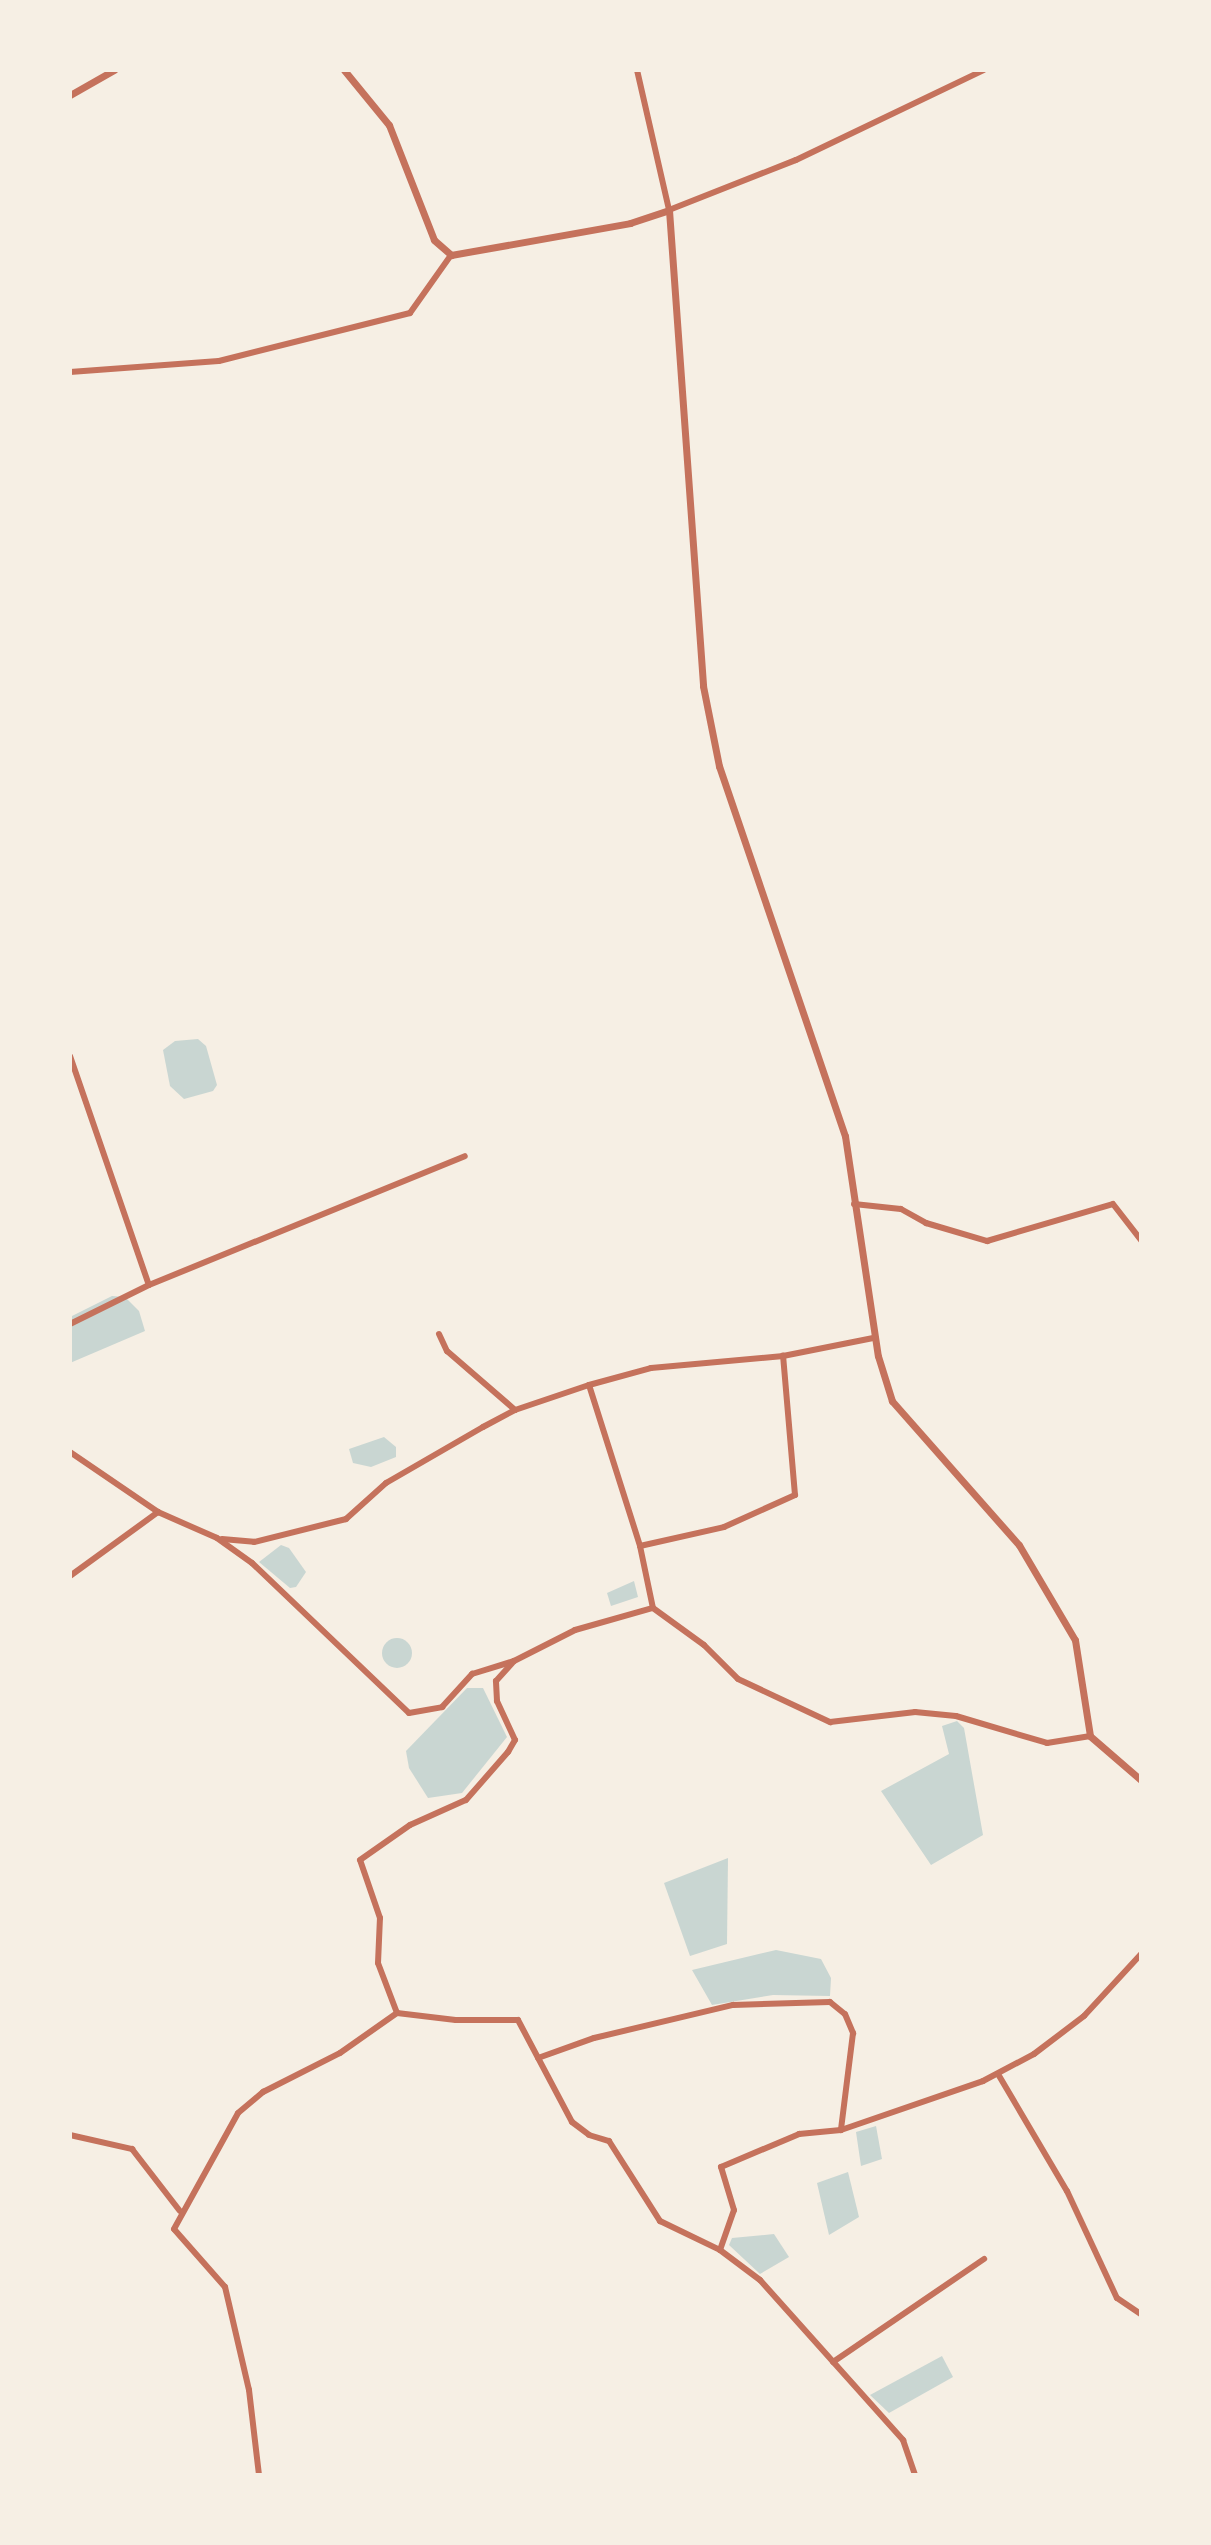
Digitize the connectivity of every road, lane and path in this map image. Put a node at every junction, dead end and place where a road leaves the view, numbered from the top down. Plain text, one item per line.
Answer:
1 (114, 70) edge
2 (344, 70) edge
3 (637, 70) edge
4 (984, 70) edge
5 (70, 95) edge
6 (669, 210) junction
7 (451, 255) junction
8 (70, 372) edge
9 (70, 1056) edge
10 (465, 1156) dead end
11 (854, 1204) junction
12 (1141, 1240) edge
13 (149, 1285) junction
14 (70, 1324) edge
15 (439, 1334) dead end
16 (873, 1338) junction
17 (783, 1356) junction
18 (589, 1385) junction
19 (515, 1410) junction
20 (70, 1452) edge
21 (158, 1512) junction
22 (217, 1538) junction
23 (640, 1546) junction
24 (70, 1576) edge
25 (653, 1608) junction
26 (514, 1661) junction
27 (1090, 1736) junction
28 (1141, 1780) edge
29 (1141, 1954) edge
30 (397, 2013) junction
31 (538, 2058) junction
32 (998, 2074) junction
33 (841, 2130) junction
34 (70, 2135) edge
35 (180, 2211) junction
36 (720, 2250) junction
37 (984, 2259) dead end
38 (1141, 2314) edge
39 (833, 2362) junction
40 (259, 2475) edge
41 (915, 2475) edge

1 - 5 street
2 - 7 street
3 - 6 street
4 - 6 street
6 - 7 street
6 - 11 street
7 - 8 street
9 - 13 street
10 - 13 street
11 - 12 street
11 - 16 street
13 - 14 street
15 - 19 street
16 - 17 street
16 - 27 street
17 - 18 street
17 - 23 street
18 - 19 street
18 - 23 street
19 - 22 street
20 - 21 street
21 - 22 street
21 - 24 street
22 - 26 street
23 - 25 street
25 - 26 street
25 - 27 street
26 - 30 street
27 - 28 street
29 - 32 street
30 - 31 street
30 - 35 street
31 - 33 street
31 - 36 street
32 - 33 street
32 - 38 street
33 - 36 street
34 - 35 street
35 - 40 street
36 - 39 street
37 - 39 street
39 - 41 street

